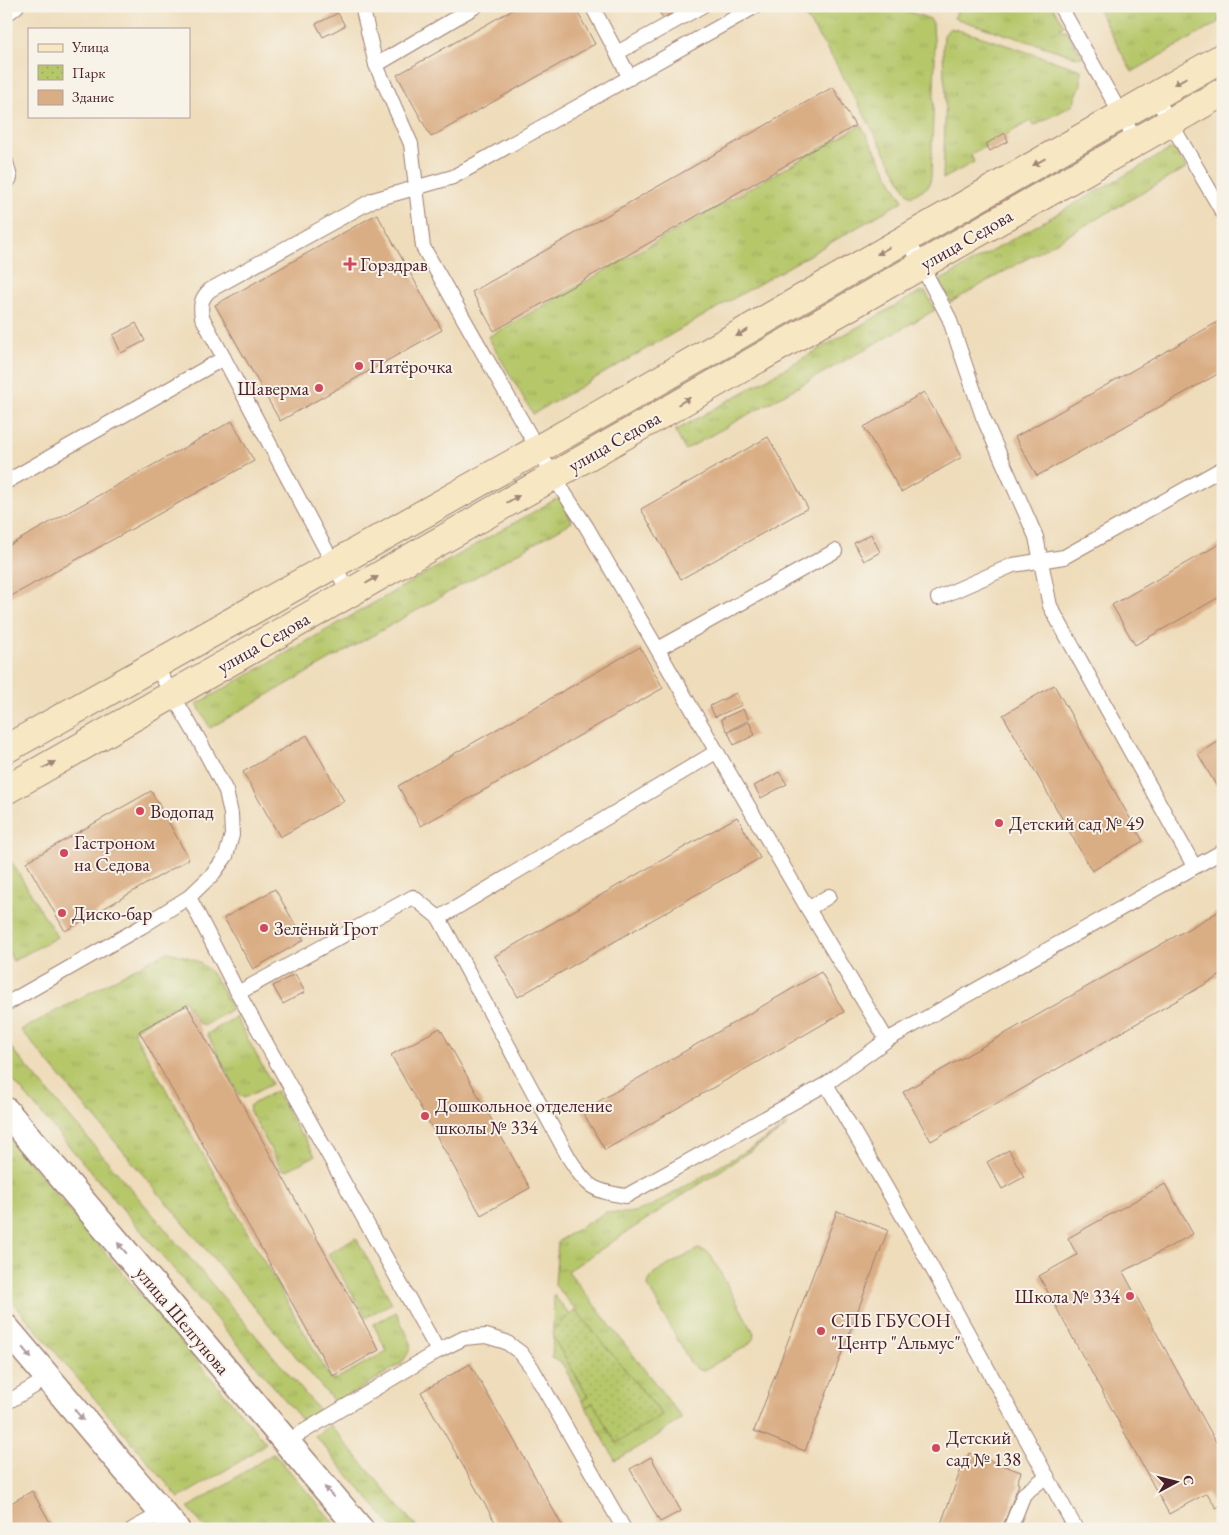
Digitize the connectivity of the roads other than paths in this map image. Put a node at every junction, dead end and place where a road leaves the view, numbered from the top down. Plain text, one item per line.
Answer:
1 (362, 6) edge
2 (476, 6) edge
3 (592, 6) edge
4 (702, 6) edge
5 (756, 6) edge
6 (1060, 6) edge
7 (617, 53) junction
8 (1223, 57) edge
9 (376, 65) junction
10 (630, 78) junction
11 (1223, 92) edge
12 (1155, 96) junction
13 (1122, 115) junction
14 (1170, 122) junction
15 (1136, 141) junction
16 (6, 162) edge
17 (6, 184) edge
18 (416, 187) junction
19 (1223, 213) edge
20 (907, 238) junction
21 (922, 265) junction
22 (224, 358) junction
23 (538, 449) junction
24 (1223, 468) edge
25 (553, 476) junction
26 (6, 482) edge
27 (835, 551) dead end
28 (1041, 560) junction
29 (334, 564) junction
30 (349, 593) junction
31 (938, 598) dead end
32 (658, 649) junction
33 (155, 665) junction
34 (172, 694) junction
35 (6, 749) edge
36 (716, 752) junction
37 (6, 790) edge
38 (1223, 851) edge
39 (1194, 866) junction
40 (829, 896) dead end
41 (189, 897) junction
42 (808, 910) junction
43 (439, 918) junction
44 (238, 993) junction
45 (6, 1004) edge
46 (887, 1040) junction
47 (826, 1084) junction
48 (6, 1111) edge
49 (6, 1328) edge
50 (438, 1351) junction
51 (48, 1378) junction
52 (6, 1403) edge
53 (286, 1442) junction
54 (1047, 1476) junction
55 (169, 1521) edge
56 (133, 1529) edge
57 (360, 1529) edge
58 (624, 1529) edge
59 (1010, 1529) edge
60 (1076, 1529) edge

1 - 9 lane
2 - 9 lane
3 - 7 lane
4 - 7 lane
5 - 10 lane
6 - 13 lane
7 - 10 lane
8 -> 12 main road, улица Седова
9 - 18 lane
10 - 18 lane
11 - 14 main road, улица Седова
12 - 13 main road, улица Седова
12 - 14 lane
13 - 15 lane
13 -> 20 main road, улица Седова
14 - 15 main road, улица Седова
14 - 19 lane
15 - 21 main road, улица Седова
16 - 17 lane
18 - 22 lane
18 - 23 lane
20 - 21 lane
20 -> 23 main road, улица Седова
25 -> 21 main road, улица Седова
21 - 28 lane
22 - 26 lane
22 - 29 lane
23 - 25 lane
23 - 29 main road, улица Седова
24 - 28 lane
30 -> 25 main road, улица Седова
25 - 32 lane
27 - 32 lane
28 - 31 lane
28 - 39 lane
29 - 30 lane
29 - 33 main road, улица Седова
30 - 34 main road, улица Седова
32 - 36 lane
33 - 34 lane
33 - 35 main road, улица Седова
37 -> 34 main road, улица Седова
34 - 41 lane
36 - 42 lane
36 - 43 lane
38 - 39 lane
39 - 46 lane
40 - 42 lane
41 - 44 lane
41 - 45 lane
42 - 46 lane
43 - 44 lane
43 - 47 lane
44 - 50 lane
46 - 47 lane
47 - 54 lane
53 -> 48 street, улица Шелгунова
49 -> 51 street
50 - 53 lane
50 - 58 lane
51 - 52 lane
51 -> 55 street
57 -> 53 street, улица Шелгунова
54 - 59 lane
54 - 60 lane
55 - 56 lane

